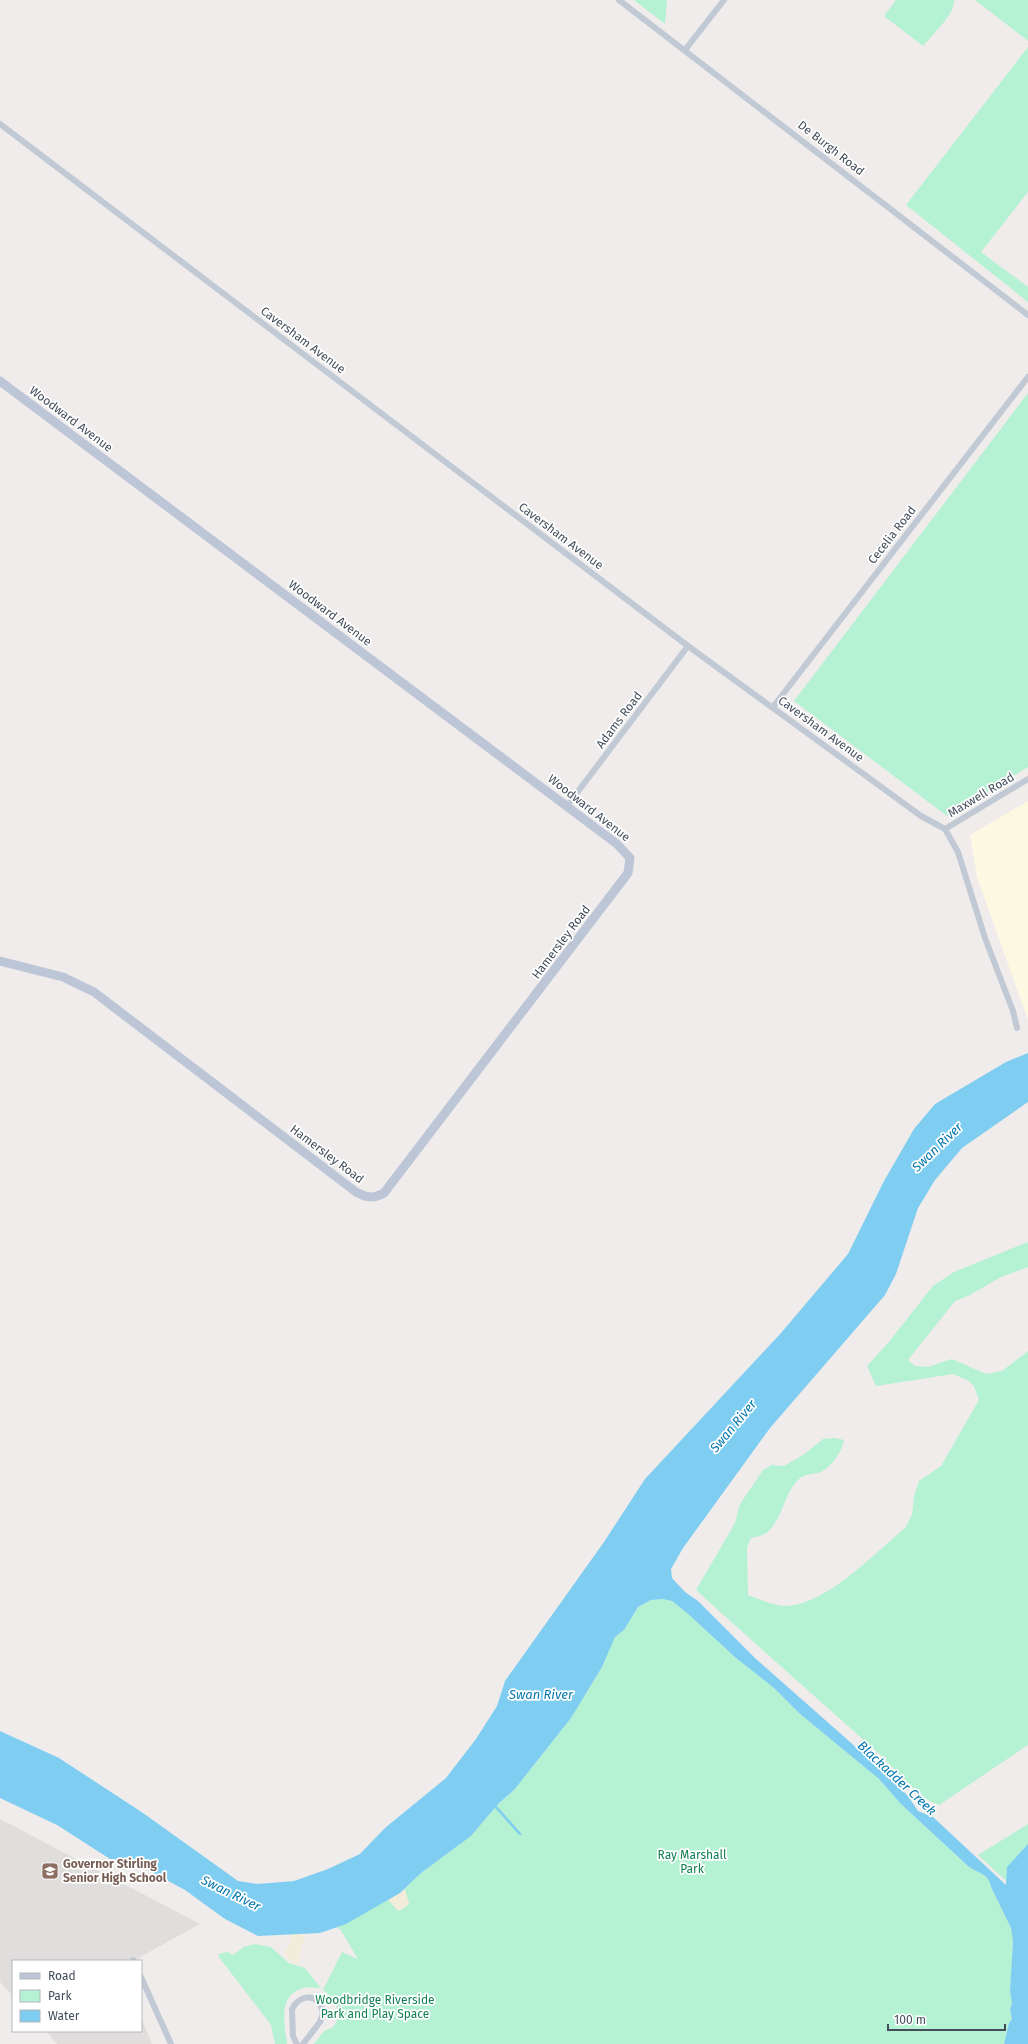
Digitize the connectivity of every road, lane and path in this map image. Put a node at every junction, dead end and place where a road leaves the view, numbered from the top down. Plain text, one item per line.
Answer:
1 (619, 0) edge
2 (724, 0) edge
3 (685, 50) junction
4 (0, 124) edge
5 (1028, 315) edge
6 (1028, 377) edge
7 (0, 381) edge
8 (688, 646) junction
9 (773, 707) junction
10 (1028, 779) edge
11 (568, 806) junction
12 (945, 829) junction
13 (628, 873) joint
14 (0, 960) edge
15 (1018, 1028) dead end
16 (142, 1979) edge
17 (171, 2044) edge
18 (297, 2044) edge
19 (304, 2044) edge

1 - 3 street, De Burgh Road
2 - 3 street
3 - 5 street, De Burgh Road
4 - 8 street, Caversham Avenue
6 - 9 street, Cecelia Road
7 - 11 street, Woodward Avenue
8 - 9 street, Caversham Avenue
8 - 11 street, Adams Road
9 - 12 street, Caversham Avenue
10 - 12 street, Maxwell Road
11 - 13 street, Woodward Avenue
12 - 15 street
13 - 14 street, Hamersley Road
16 - 17 street
18 - 19 street

